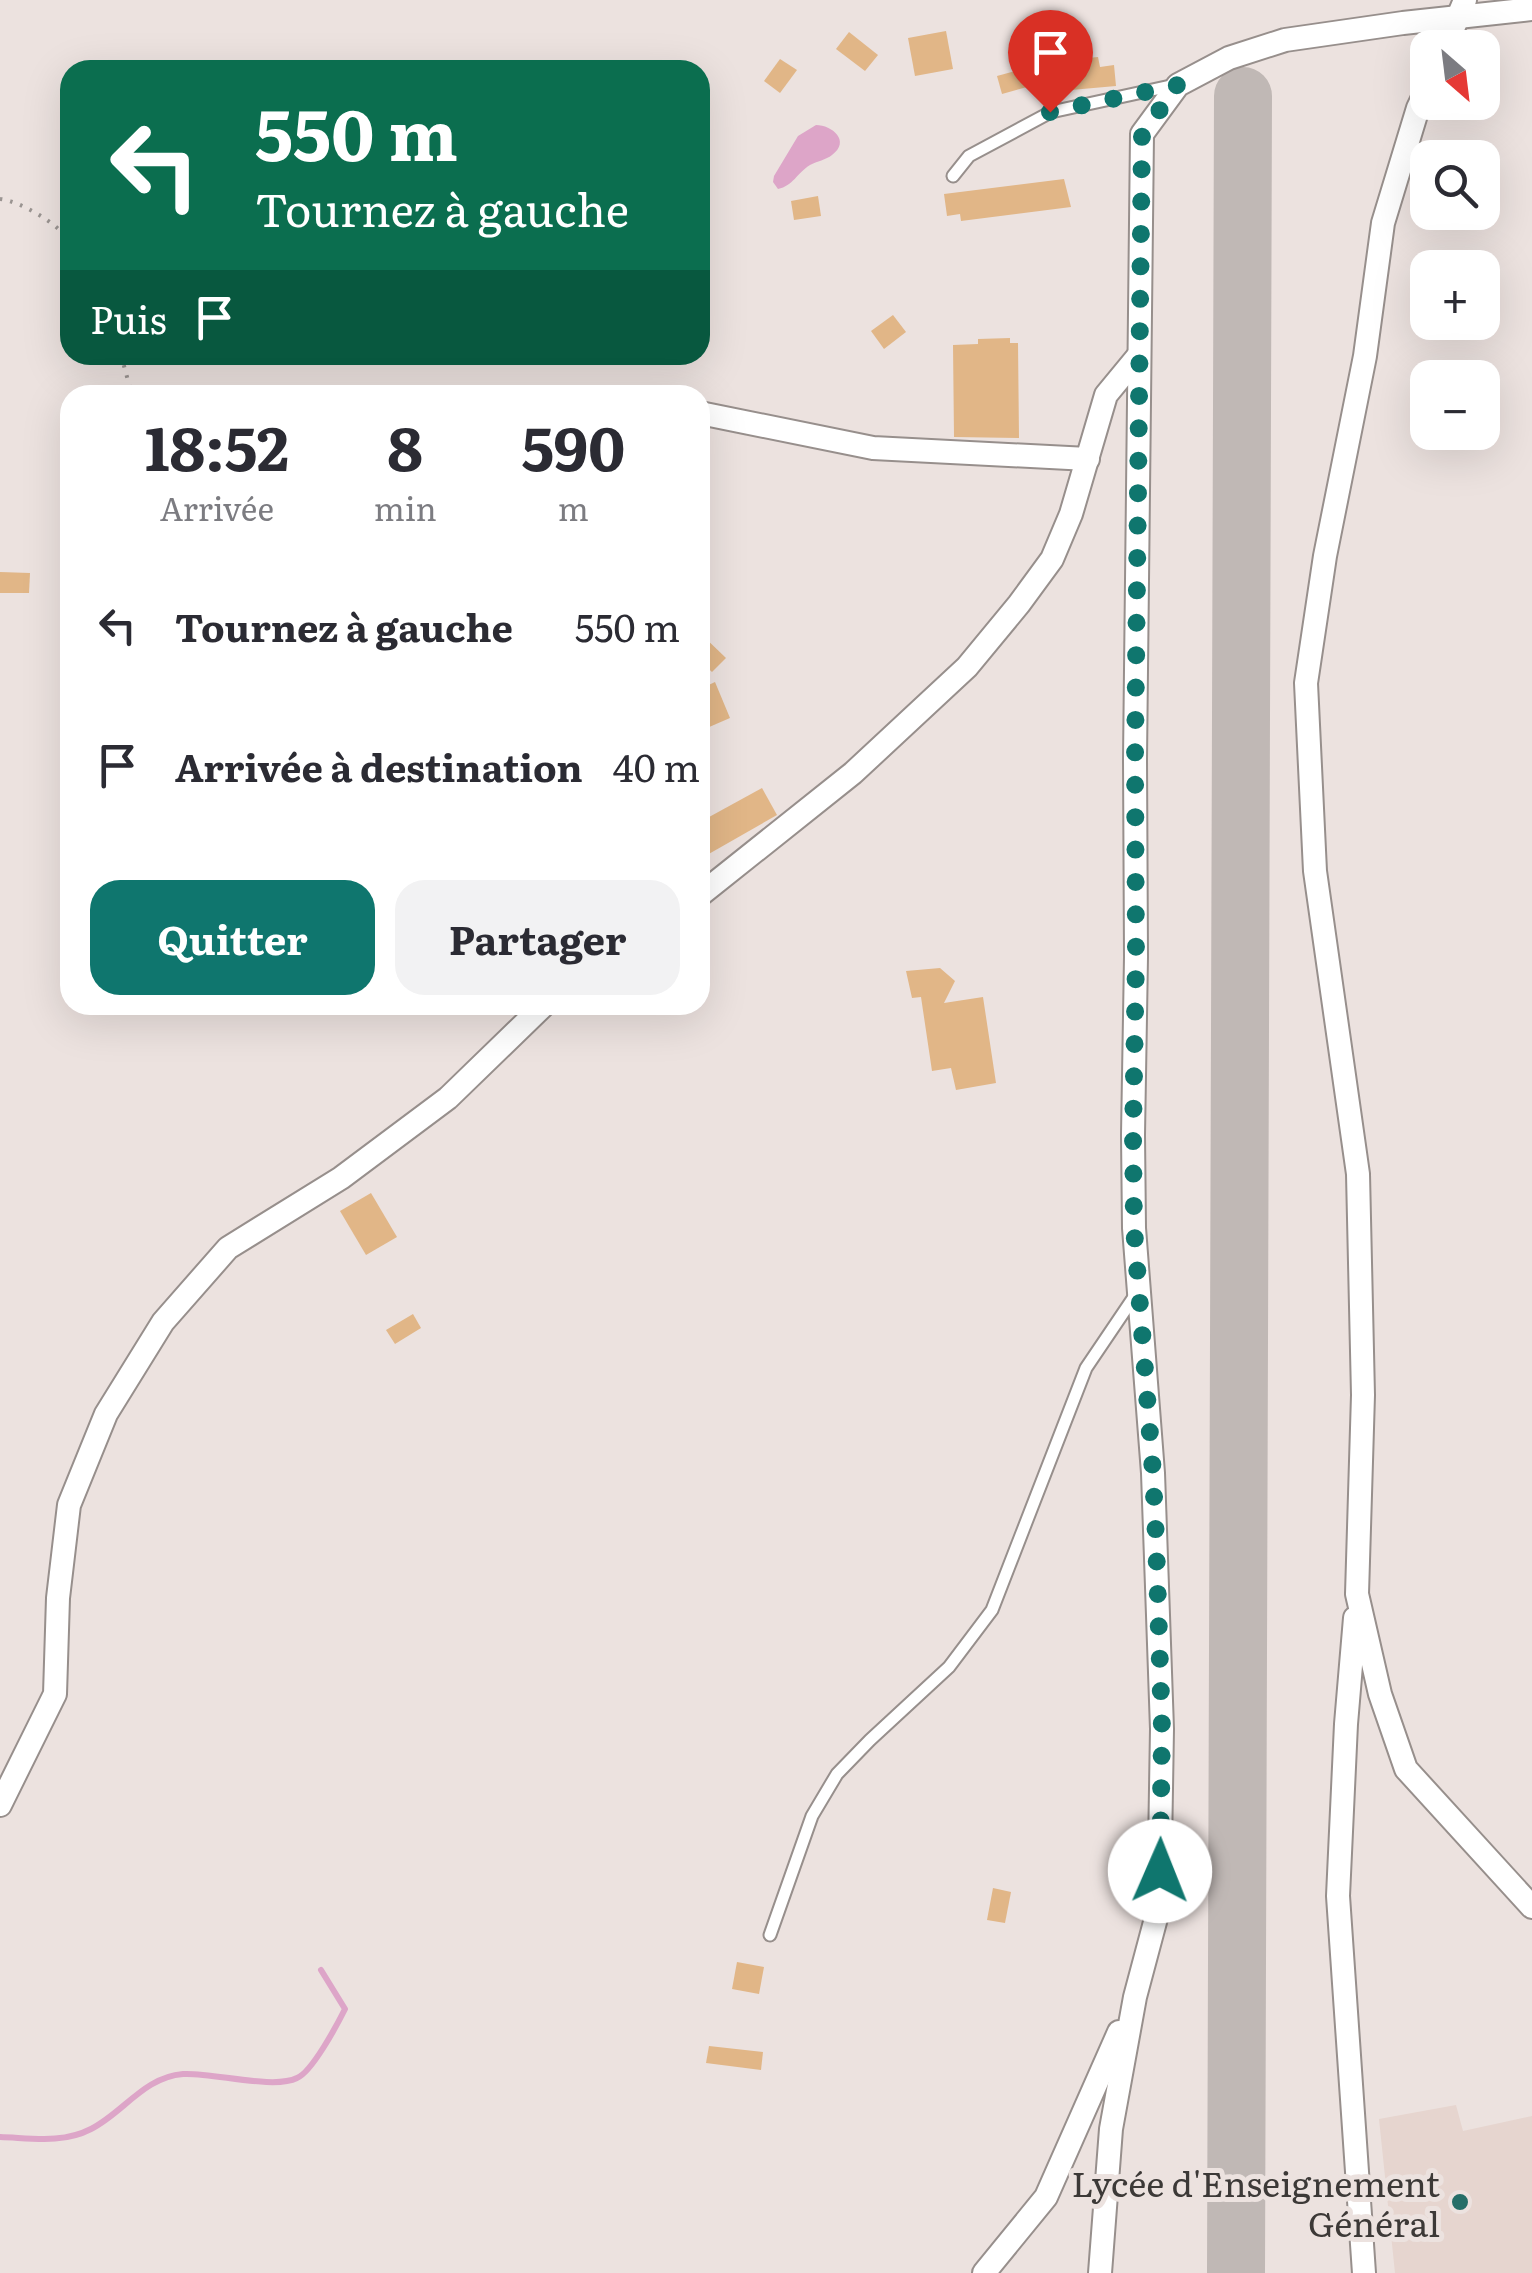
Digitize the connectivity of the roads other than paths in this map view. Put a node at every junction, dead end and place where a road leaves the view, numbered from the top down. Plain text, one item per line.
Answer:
1 (1462, 8) edge
2 (1532, 9) edge
3 (1178, 85) junction
4 (1414, 120) edge
5 (953, 176) dead end
6 (1139, 355) junction
7 (710, 415) edge
8 (1088, 459) junction
9 (710, 888) edge
10 (534, 1015) edge
11 (1140, 1289) junction
12 (1357, 1594) junction
13 (0, 1805) edge
14 (1532, 1908) edge
15 (770, 1936) dead end
16 (1135, 1997) junction
17 (984, 2273) edge
18 (1100, 2273) edge
19 (1364, 2273) edge

1 - 2 street
1 - 3 street
3 - 5 lane
3 - 6 street
4 - 12 street
6 - 8 street
6 - 11 street
7 - 8 street
8 - 9 street
10 - 13 street
11 - 15 lane
11 - 16 street
12 - 14 street
12 - 19 street
16 - 17 street
16 - 18 street

